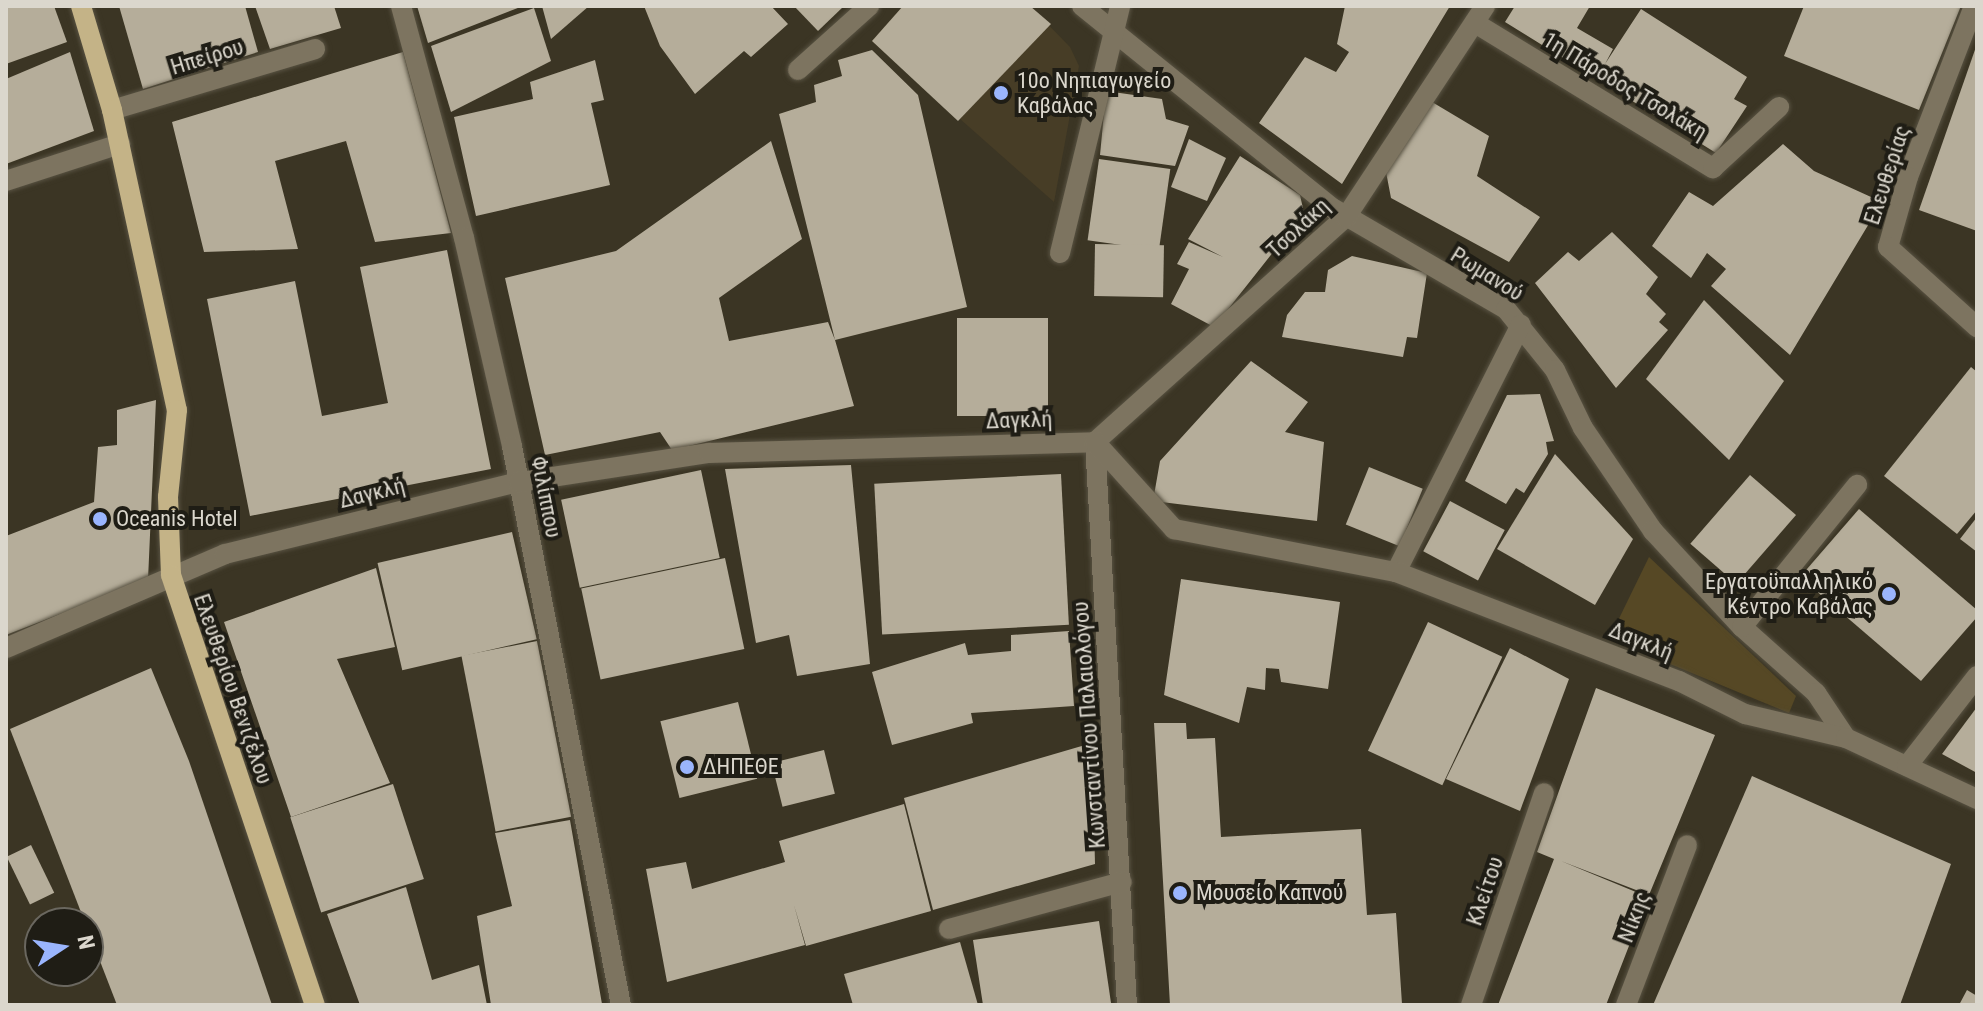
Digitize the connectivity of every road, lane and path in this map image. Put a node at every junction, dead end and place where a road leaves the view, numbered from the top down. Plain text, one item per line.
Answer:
1 (81, 6) edge
2 (401, 6) edge
3 (869, 6) edge
4 (1082, 6) edge
5 (1120, 6) edge
6 (1974, 6) edge
7 (1480, 14) edge
8 (1111, 33) junction
9 (315, 49) dead end
10 (798, 70) dead end
11 (1779, 107) dead end
12 (112, 110) junction
13 (120, 144) junction
14 (6, 181) edge
15 (1346, 217) junction
16 (1060, 253) dead end
17 (1521, 325) junction
18 (1977, 327) edge
19 (1095, 442) junction
20 (519, 482) junction
21 (1857, 485) dead end
22 (1396, 572) junction
23 (171, 575) junction
24 (1742, 627) junction
25 (6, 648) edge
26 (1977, 676) edge
27 (1846, 738) junction
28 (1907, 766) junction
29 (1544, 793) dead end
30 (1977, 799) edge
31 (1687, 845) dead end
32 (1122, 882) junction
33 (949, 929) dead end
34 (621, 1004) edge
35 (315, 1005) edge
36 (1127, 1005) edge
37 (1471, 1005) edge
38 (1626, 1005) edge

1 - 12 main road, Ελευθερίου Βενιζέλου
2 - 20 street, Φιλίππου
3 - 10 street
4 - 8 street, Ρωμανού
5 - 8 street
6 - 18 street, Ελευθερίας
7 - 11 street, 1η Πάροδος Τσολάκη
7 - 15 street, Τσολάκη
8 - 15 street, Ρωμανού
8 - 16 street
9 - 12 street, Ηπείρου
12 - 13 main road, Ελευθερίου Βενιζέλου
13 - 14 street
13 - 23 main road, Ελευθερίου Βενιζέλου
15 - 17 street, Ρωμανού
15 - 19 street, Τσολάκη
17 - 22 street
17 - 24 street, Ρωμανού
19 - 20 street, Δαγκλή
19 - 22 street, Δαγκλή
19 - 32 street, Κωνσταντίνου Παλαιολόγου
20 - 23 street, Δαγκλή
20 - 34 street, Φιλίππου
21 - 24 street
22 - 27 street, Δαγκλή
23 - 25 street, Δαγκλή
23 - 35 main road, Ελευθερίου Βενιζέλου
24 - 27 street, Ρωμανού
26 - 28 street
27 - 28 street, Δαγκλή
28 - 30 street, Δαγκλή
29 - 37 street, Κλείτου
31 - 38 street, Νίκης
32 - 33 street
32 - 36 street, Κωνσταντίνου Παλαιολόγου

